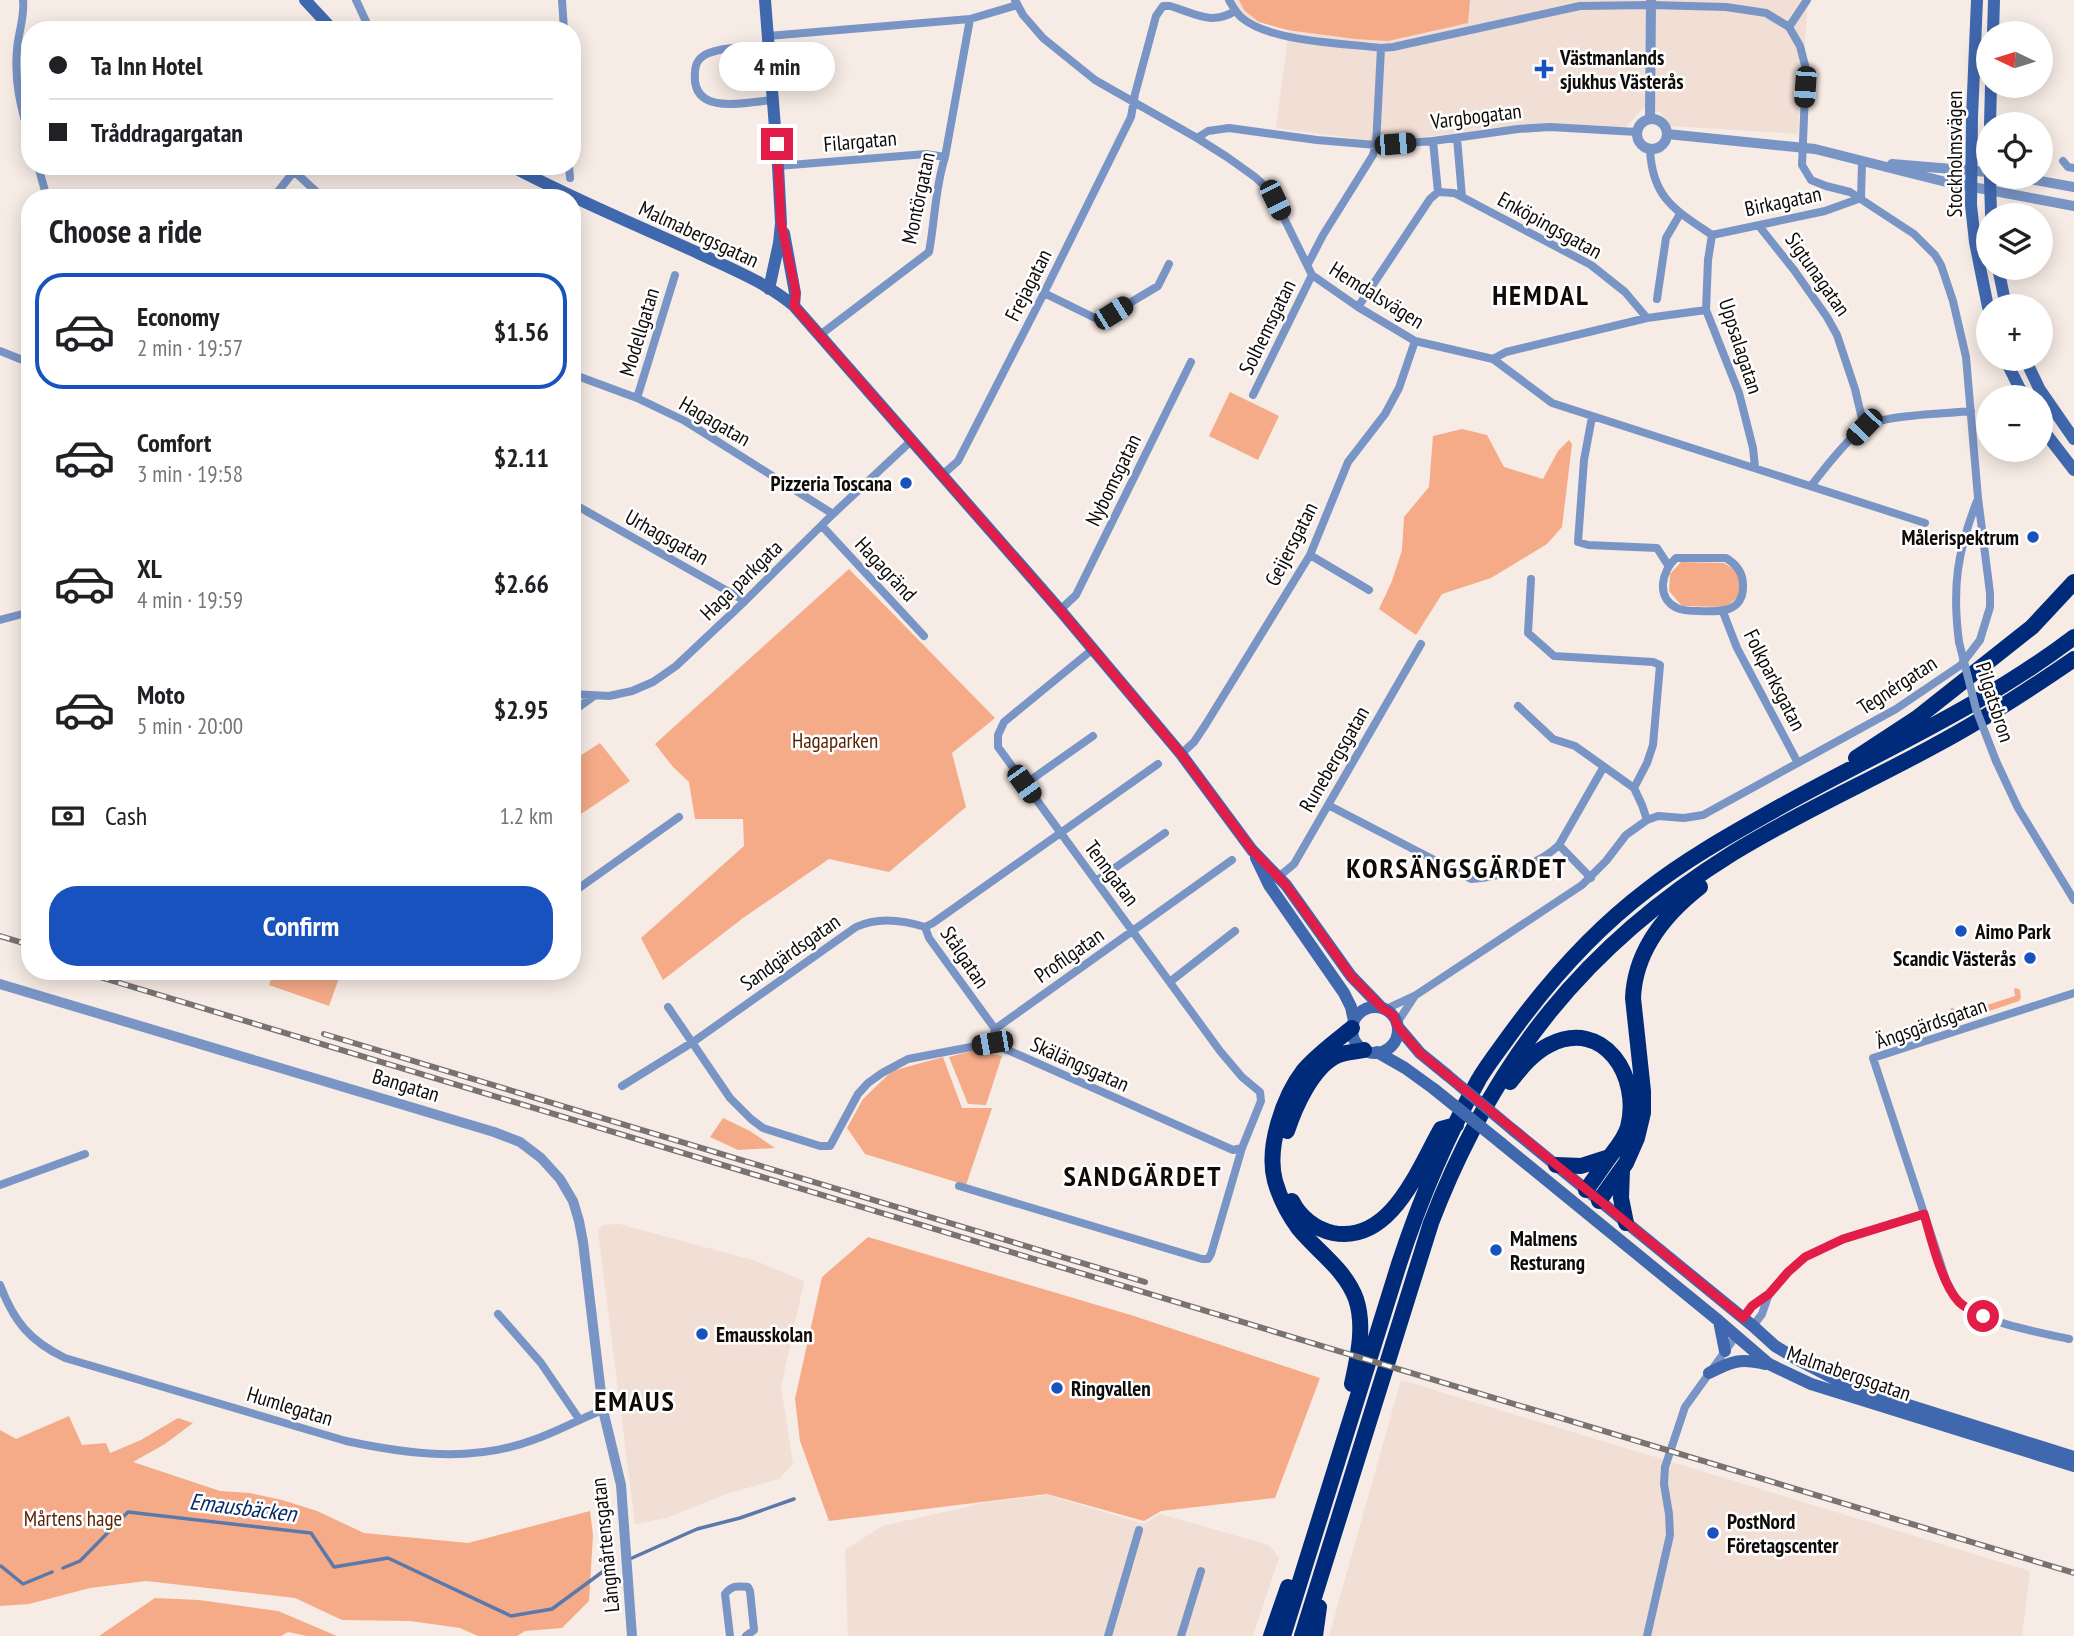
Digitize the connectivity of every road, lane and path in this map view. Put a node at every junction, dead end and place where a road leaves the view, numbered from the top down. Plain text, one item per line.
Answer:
1 (23, 0) edge
2 (305, 0) edge
3 (356, 0) edge
4 (562, 0) edge
5 (765, 0) edge
6 (1230, 0) edge
7 (1807, 0) edge
8 (1977, 0) edge
9 (1994, 0) edge
10 (1016, 2) edge
11 (1651, 2) edge
12 (1235, 11) junction
13 (970, 19) junction
14 (325, 21) edge
15 (366, 21) edge
16 (563, 21) edge
17 (1993, 21) edge
18 (1789, 27) junction
19 (768, 41) junction
20 (1381, 48) junction
21 (773, 100) junction
22 (1135, 103) junction
23 (21, 109) edge
24 (1650, 119) junction
25 (1637, 132) junction
26 (1667, 134) junction
27 (1197, 138) junction
28 (1457, 138) junction
29 (1433, 141) junction
30 (1376, 145) junction
31 (1802, 147) junction
32 (1650, 149) junction
33 (945, 157) junction
34 (2063, 161) dead end
35 (1862, 162) junction
36 (778, 166) junction
37 (2074, 168) edge
38 (1971, 170) junction
39 (1976, 172) edge
40 (291, 175) edge
41 (302, 175) edge
42 (528, 175) edge
43 (570, 175) edge
44 (570, 178) dead end
45 (2053, 183) edge
46 (1976, 185) edge
47 (1971, 187) junction
48 (2074, 187) edge
49 (280, 189) edge
50 (315, 189) edge
51 (554, 189) edge
52 (2020, 189) edge
53 (1438, 192) junction
54 (1462, 197) junction
55 (1861, 198) junction
56 (581, 201) edge
57 (2074, 206) edge
58 (1680, 214) junction
59 (781, 223) junction
60 (1759, 226) junction
61 (1712, 235) junction
62 (1170, 264) dead end
63 (1308, 264) junction
64 (675, 275) dead end
65 (1312, 275) junction
66 (769, 289) junction
67 (1044, 293) junction
68 (1985, 294) edge
69 (1657, 299) dead end
70 (794, 306) junction
71 (1358, 307) junction
72 (1706, 310) junction
73 (1647, 318) junction
74 (820, 334) junction
75 (1415, 341) junction
76 (0, 351) edge
77 (21, 359) edge
78 (1493, 359) junction
79 (1191, 362) dead end
80 (2031, 371) edge
81 (581, 377) edge
82 (1253, 395) dead end
83 (637, 398) junction
84 (1971, 411) junction
85 (1592, 417) junction
86 (1864, 427) junction
87 (2074, 439) edge
88 (911, 441) junction
89 (2053, 443) edge
90 (1755, 467) junction
91 (2074, 470) edge
92 (942, 476) junction
93 (1811, 486) junction
94 (1978, 498) junction
95 (581, 508) edge
96 (832, 514) junction
97 (1925, 523) dead end
98 (821, 526) junction
99 (1310, 555) junction
100 (1668, 565) junction
101 (1531, 579) dead end
102 (2074, 582) edge
103 (1369, 590) dead end
104 (746, 601) junction
105 (1060, 610) junction
106 (1723, 612) junction
107 (21, 614) edge
108 (0, 620) edge
109 (924, 636) dead end
110 (2074, 638) edge
111 (1421, 644) dead end
112 (1093, 649) junction
113 (2074, 659) edge
114 (581, 695) edge
115 (594, 696) junction
116 (581, 705) edge
117 (1518, 706) dead end
118 (1093, 736) dead end
119 (1181, 754) junction
120 (1158, 764) dead end
121 (1798, 764) junction
122 (1603, 768) junction
123 (1839, 775) junction
124 (1024, 784) junction
125 (1634, 788) junction
126 (1328, 805) junction
127 (679, 817) dead end
128 (1647, 820) junction
129 (1783, 824) junction
130 (1165, 833) dead end
131 (1060, 834) junction
132 (1559, 845) junction
133 (1232, 860) dead end
134 (1591, 877) junction
135 (1096, 881) junction
136 (1274, 881) junction
137 (581, 887) edge
138 (2074, 900) edge
139 (925, 927) junction
140 (1133, 931) junction
141 (1235, 931) dead end
142 (1171, 981) junction
143 (0, 984) edge
144 (2074, 993) edge
145 (1416, 995) junction
146 (668, 1007) dead end
147 (1384, 1009) junction
148 (1353, 1024) junction
149 (1397, 1025) junction
150 (995, 1029) junction
151 (693, 1042) junction
152 (992, 1043) junction
153 (1371, 1051) junction
154 (622, 1086) dead end
155 (1495, 1088) junction
156 (1456, 1125) junction
157 (1242, 1148) junction
158 (85, 1154) dead end
159 (1609, 1157) junction
160 (1556, 1165) junction
161 (1623, 1169) junction
162 (0, 1185) edge
163 (960, 1186) dead end
164 (1586, 1189) junction
165 (1600, 1201) junction
166 (1576, 1204) junction
167 (1924, 1214) junction
168 (1589, 1215) junction
169 (1626, 1223) junction
170 (0, 1285) edge
171 (1769, 1294) junction
172 (498, 1314) dead end
173 (1719, 1321) junction
174 (1748, 1322) junction
175 (1736, 1336) junction
176 (2069, 1339) dead end
177 (1725, 1351) junction
178 (1769, 1364) junction
179 (1709, 1373) junction
180 (1354, 1407) junction
181 (603, 1410) junction
182 (579, 1419) junction
183 (2074, 1457) edge
184 (2074, 1466) edge
185 (1139, 1530) dead end
186 (1313, 1538) junction
187 (1326, 1556) junction
188 (1201, 1571) dead end
189 (632, 1636) edge
190 (730, 1636) edge
191 (746, 1636) edge
192 (1108, 1636) edge
193 (1181, 1636) edge
194 (1271, 1636) edge
195 (1283, 1636) edge
196 (1302, 1636) edge
197 (1315, 1636) edge
198 (1647, 1636) edge

1 - 23 street
2 - 14 main road
3 - 15 street
4 - 16 street
5 - 19 main road
6 - 12 street
7 - 18 street
8 - 38 main road, Stockholmsvägen
9 - 17 main road
10 - 13 street
10 - 22 street, Hemdalsvägen
11 - 18 street
11 - 20 street
11 - 24 street
12 - 20 street
12 - 22 street, Frejagatan
13 - 19 street
13 - 33 street, Montörgatan
18 - 31 street
19 - 21 main road
19 - 21 street
20 - 30 street, Solhemsgatan
21 - 36 main road
22 - 27 street, Hemdalsvägen
22 - 67 street, Frejagatan
24 - 25 street
24 - 26 street
25 - 28 street, Vargbogatan
25 - 32 street
26 - 31 street
26 - 32 street
27 - 30 street, Vargbogatan
27 - 63 street, Hemdalsvägen
28 - 29 street, Vargbogatan
28 - 54 street
29 - 30 street, Vargbogatan
29 - 53 street
30 - 63 street, Solhemsgatan
31 - 35 street
31 - 55 street, Tegnérgatan
32 - 58 street
33 - 36 street, Filargatan
33 - 74 street, Montörgatan
34 - 37 street
35 - 38 street
35 - 47 street
35 - 55 street
36 - 59 main road
38 - 39 street
38 - 47 main road, Stockholmsvägen
40 - 49 street
41 - 50 street
42 - 51 main road, Malmabergsgatan
43 - 44 street
45 - 48 street
46 - 47 street
47 - 68 main road, Stockholmsvägen
52 - 57 street
53 - 54 street, Enköpingsgatan
53 - 71 street
54 - 73 street, Enköpingsgatan
55 - 60 street, Birkagatan
55 - 84 street, Tegnérgatan
56 - 66 main road, Malmabergsgatan
58 - 61 street
58 - 69 street
59 - 66 main road
59 - 70 main road
60 - 61 street, Birkagatan
60 - 86 street, Sigtunagatan
61 - 72 street, Uppsalagatan
62 - 67 street
63 - 65 street, Hemdalsvägen
64 - 83 street, Modellgatan
65 - 71 street, Hemdalsvägen
65 - 82 street, Solhemsgatan
66 - 70 main road, Malmabergsgatan
67 - 92 street, Frejagatan
70 - 74 main road, Malmabergsgatan
71 - 75 street, Hemdalsvägen
72 - 73 street
72 - 90 street, Uppsalagatan
73 - 78 street
74 - 88 main road, Malmabergsgatan
75 - 78 street, Hemdalsvägen
75 - 99 street, Geijersgatan
76 - 77 street
78 - 85 street, Hemdalsvägen
79 - 105 street, Nybomsgatan
80 - 87 main road
81 - 83 street, Hagagatan
83 - 96 street, Hagagatan
84 - 86 street
84 - 94 street, Tegnérgatan
85 - 90 street, Hemdalsvägen
85 - 100 street
86 - 93 street
88 - 92 main road, Malmabergsgatan
88 - 96 street, Haga parkgata
89 - 91 main road
90 - 93 street, Hemdalsvägen
92 - 105 main road, Malmabergsgatan
93 - 97 street, Hemdalsvägen
94 - 121 street, Tegnérgatan
94 - 138 street, Pilgatsbron, bridge
95 - 104 street, Urhagsgatan
96 - 98 street, Haga parkgata
98 - 104 street, Haga parkgata
98 - 109 street, Hagagränd
99 - 103 street
99 - 119 street, Geijersgatan
100 - 106 street
100 - 106 street
101 - 125 street
102 - 123 highway
104 - 115 street, Haga parkgata
105 - 112 main road, Malmabergsgatan
106 - 121 street, Folkparksgatan
107 - 108 street
110 - 123 highway
111 - 126 street, Runebergsgatan
112 - 119 main road, Malmabergsgatan
112 - 124 street, Tenngatan
113 - 129 highway
114 - 115 street, Haga parkgata
115 - 116 street
117 - 122 street
118 - 124 street
119 - 136 main road, Malmabergsgatan
120 - 131 street
121 - 128 street, Tegnérgatan
122 - 125 street
122 - 132 street
123 - 156 highway
124 - 131 street, Tenngatan
125 - 128 street
126 - 132 street
126 - 136 street, Runebergsgatan
127 - 137 street
128 - 134 street
129 - 155 highway
129 - 161 highway
130 - 135 street
131 - 135 street, Tenngatan
131 - 139 street
132 - 134 street
133 - 140 street, Profilgatan
134 - 145 street
135 - 140 street, Tenngatan
136 - 147 main road, Malmabergsgatan
136 - 148 main road, Malmabergsgatan
139 - 150 street, Stålgatan
139 - 151 street, Sandgärdsgatan
140 - 142 street, Tenngatan
140 - 150 street, Profilgatan
141 - 142 street
142 - 157 street, Tenngatan
143 - 181 street, Bangatan
144 - 167 street, Ängsgärdsgatan
145 - 147 street
145 - 149 street
146 - 151 street
147 - 148 main road
147 - 149 main road
148 - 153 main road
148 - 180 highway
149 - 153 main road
149 - 160 main road, Malmabergsgatan, bridge
150 - 152 street
151 - 152 street
151 - 154 street, Sandgärdsgatan
152 - 157 street, Skälängsgatan
153 - 156 highway
153 - 166 main road, Malmabergsgatan, bridge
155 - 159 highway
155 - 187 highway
156 - 180 highway
157 - 163 street
158 - 162 street
159 - 160 highway
159 - 164 highway
160 - 164 main road, Malmabergsgatan
161 - 165 highway
161 - 169 highway
164 - 165 main road, Malmabergsgatan
164 - 166 main road
165 - 168 main road
165 - 169 main road, Malmabergsgatan
166 - 168 main road, Malmabergsgatan
167 - 171 street
167 - 176 street, Ängsgärdsgatan
168 - 173 main road, Malmabergsgatan
169 - 174 main road, Malmabergsgatan
170 - 182 street, Humlegatan
171 - 174 street
171 - 174 street
172 - 182 street
173 - 175 main road, Malmabergsgatan
173 - 177 main road
174 - 175 main road
174 - 183 main road, Malmabergsgatan
175 - 177 street
175 - 178 main road, Malmabergsgatan
177 - 179 street
178 - 179 main road
178 - 184 main road, Malmabergsgatan
179 - 198 street
180 - 186 highway
181 - 182 street, Humlegatan
181 - 189 street, Långmårtensgatan
185 - 192 street
186 - 194 highway
186 - 195 highway
187 - 196 highway
187 - 197 highway
188 - 193 street
190 - 191 street

